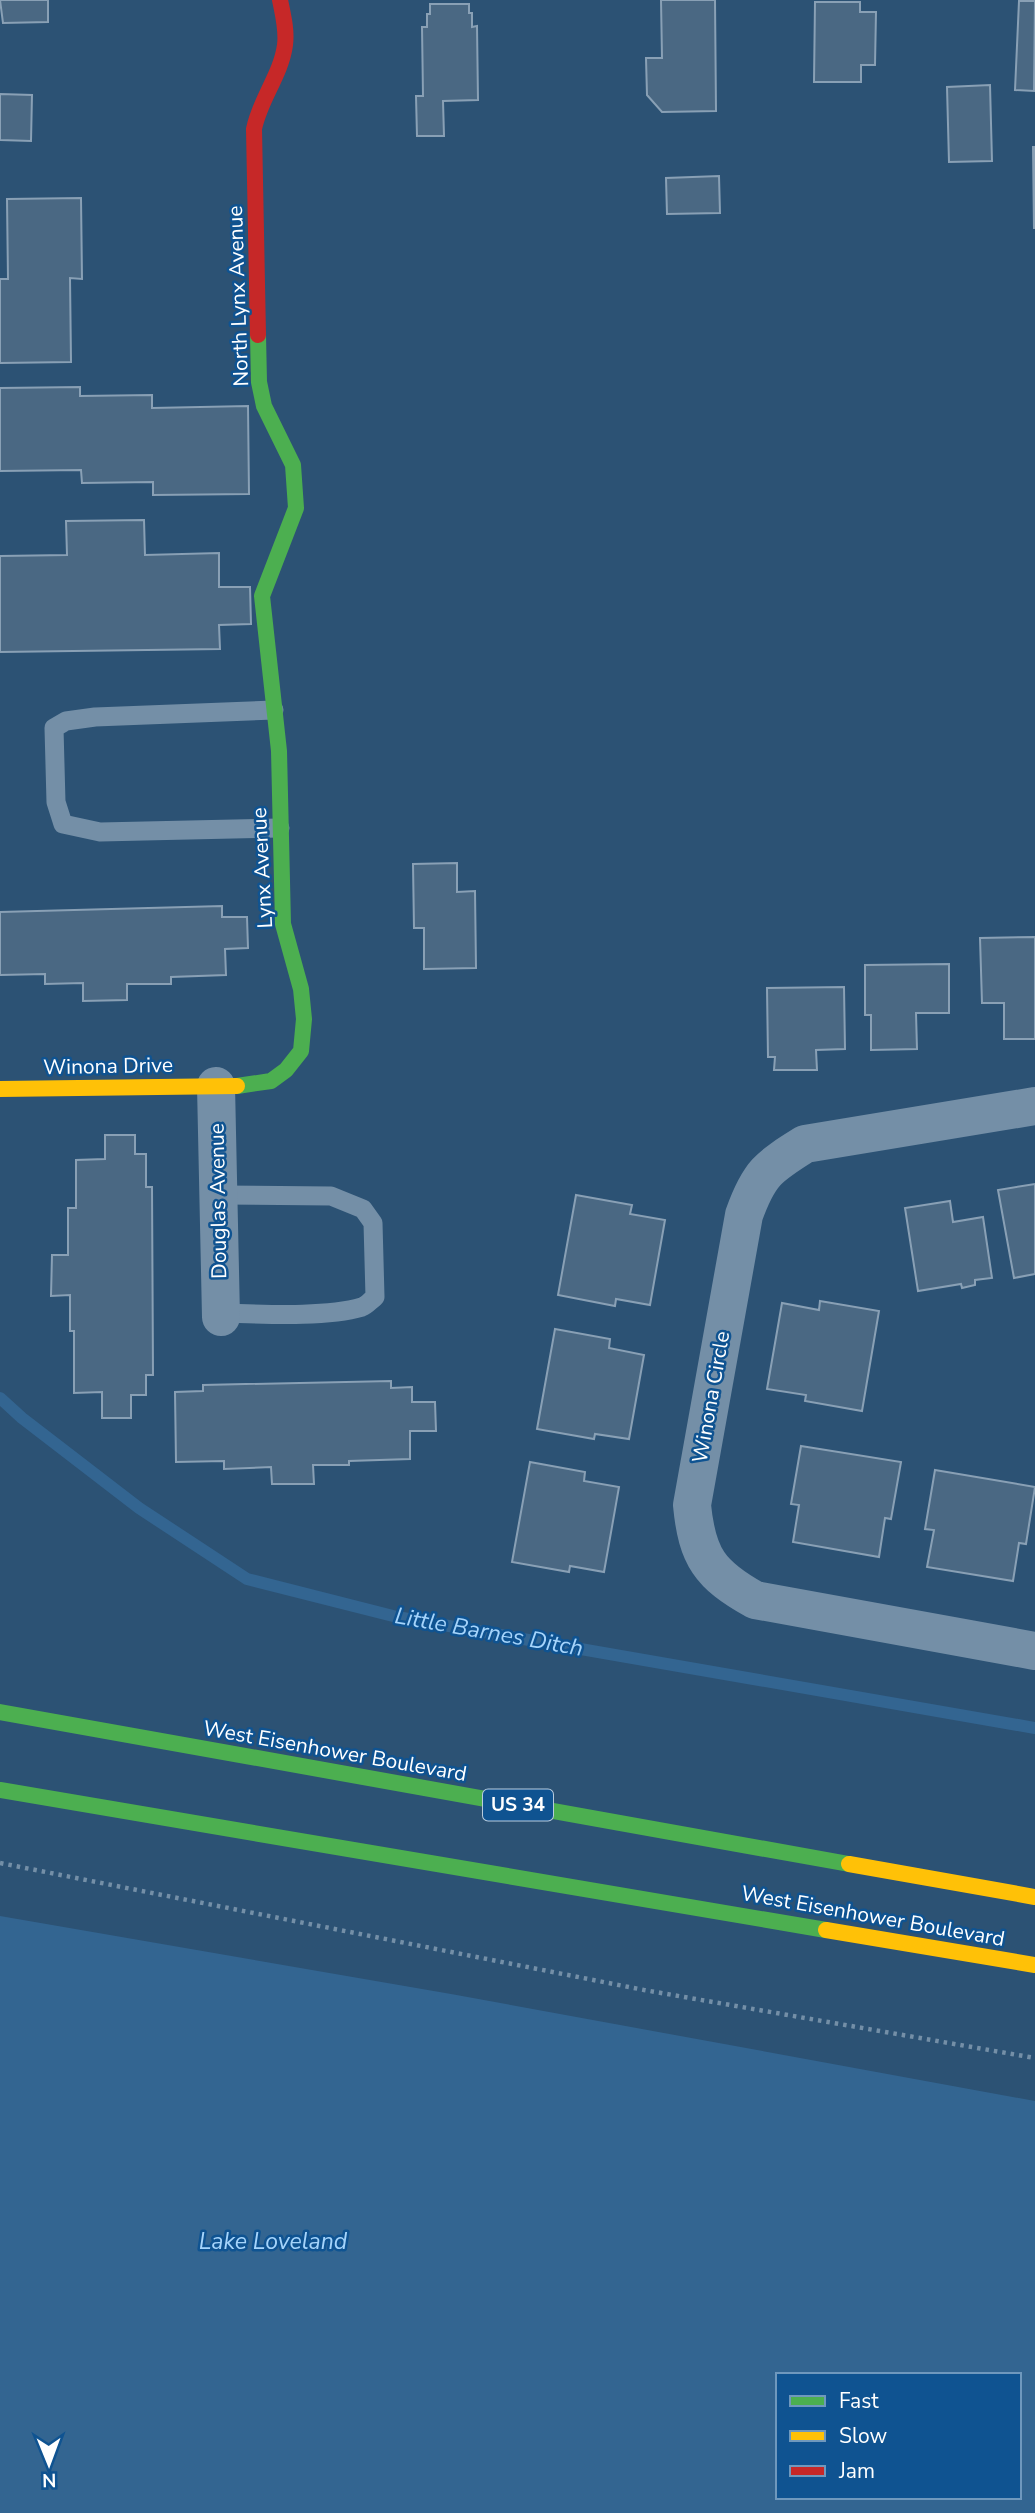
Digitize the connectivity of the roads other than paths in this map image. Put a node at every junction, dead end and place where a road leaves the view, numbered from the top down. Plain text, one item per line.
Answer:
1 (280, 0) edge
2 (274, 710) junction
3 (279, 751) joint
4 (280, 828) junction
5 (216, 1086) junction
6 (0, 1089) edge
7 (1035, 1106) edge
8 (218, 1195) junction
9 (221, 1315) joint
10 (1035, 1651) edge
11 (0, 1712) edge
12 (0, 1790) edge
13 (1035, 1897) edge
14 (1035, 1965) edge

1 - 2 main road, North Lynx Avenue
2 - 3 main road, North Lynx Avenue
2 - 4 lane
3 - 4 main road, Lynx Avenue
4 - 5 main road, Lynx Avenue
5 - 6 main road, Winona Drive
5 - 8 street, Douglas Avenue
7 - 10 street, Winona Circle
8 - 9 street, Douglas Avenue
8 - 9 lane
11 - 13 main road, West Eisenhower Boulevard / US 34
12 - 14 main road, West Eisenhower Boulevard

